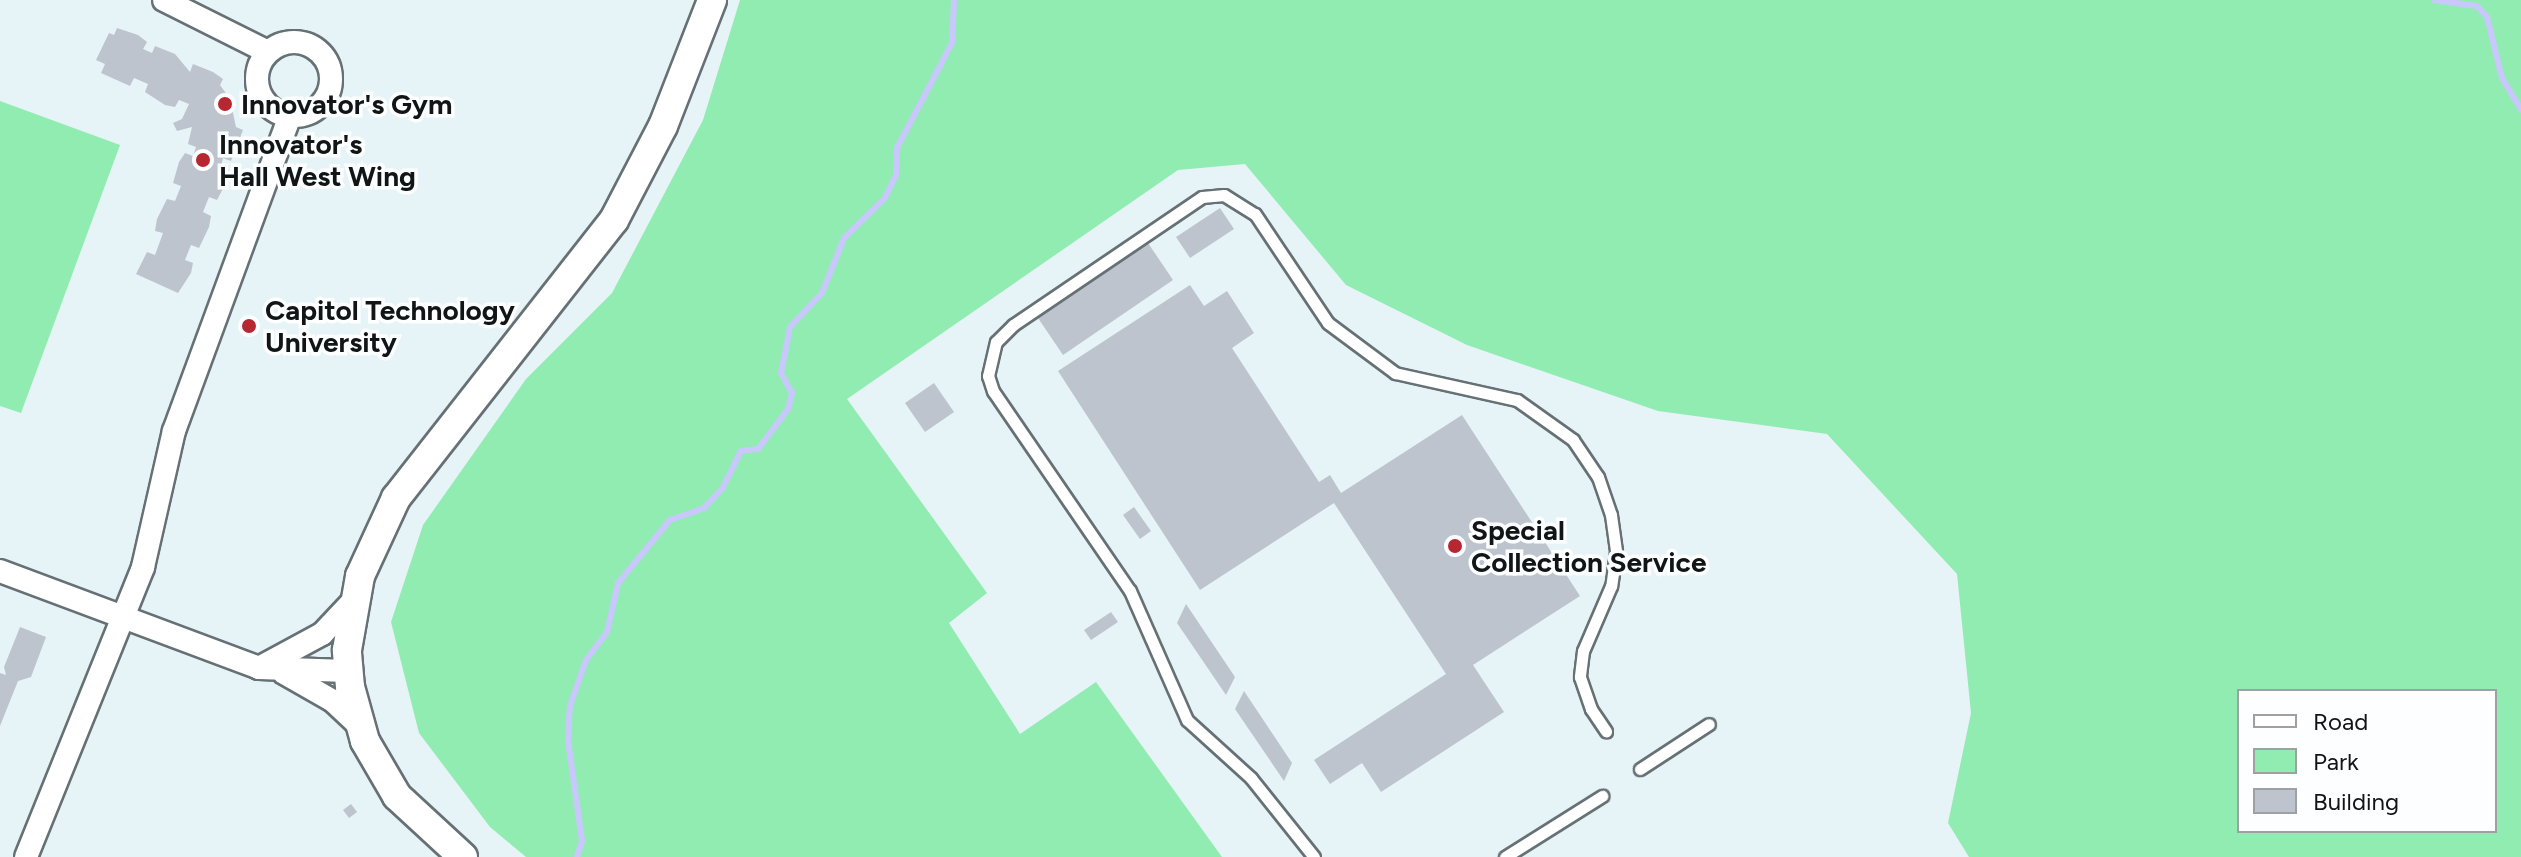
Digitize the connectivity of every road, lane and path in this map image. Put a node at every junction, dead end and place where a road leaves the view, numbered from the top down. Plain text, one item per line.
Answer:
1 (164, 0) edge
2 (712, 0) edge
3 (268, 52) junction
4 (290, 115) junction
5 (0, 571) edge
6 (354, 600) junction
7 (123, 618) junction
8 (259, 668) junction
9 (347, 671) junction
10 (283, 673) junction
11 (1709, 724) dead end
12 (359, 725) junction
13 (1606, 731) dead end
14 (1640, 769) dead end
15 (1602, 796) dead end
16 (26, 857) edge
17 (463, 857) edge
18 (1314, 857) edge
19 (1505, 857) edge

1 - 3 street
2 - 6 street
3 - 4 street
3 - 4 street
4 - 7 street
5 - 7 street
6 - 8 street
6 - 9 street
7 - 8 street
7 - 16 street
8 - 10 street
9 - 10 street
9 - 12 street
10 - 12 street
11 - 14 lane
12 - 17 street
13 - 18 lane
15 - 19 lane

